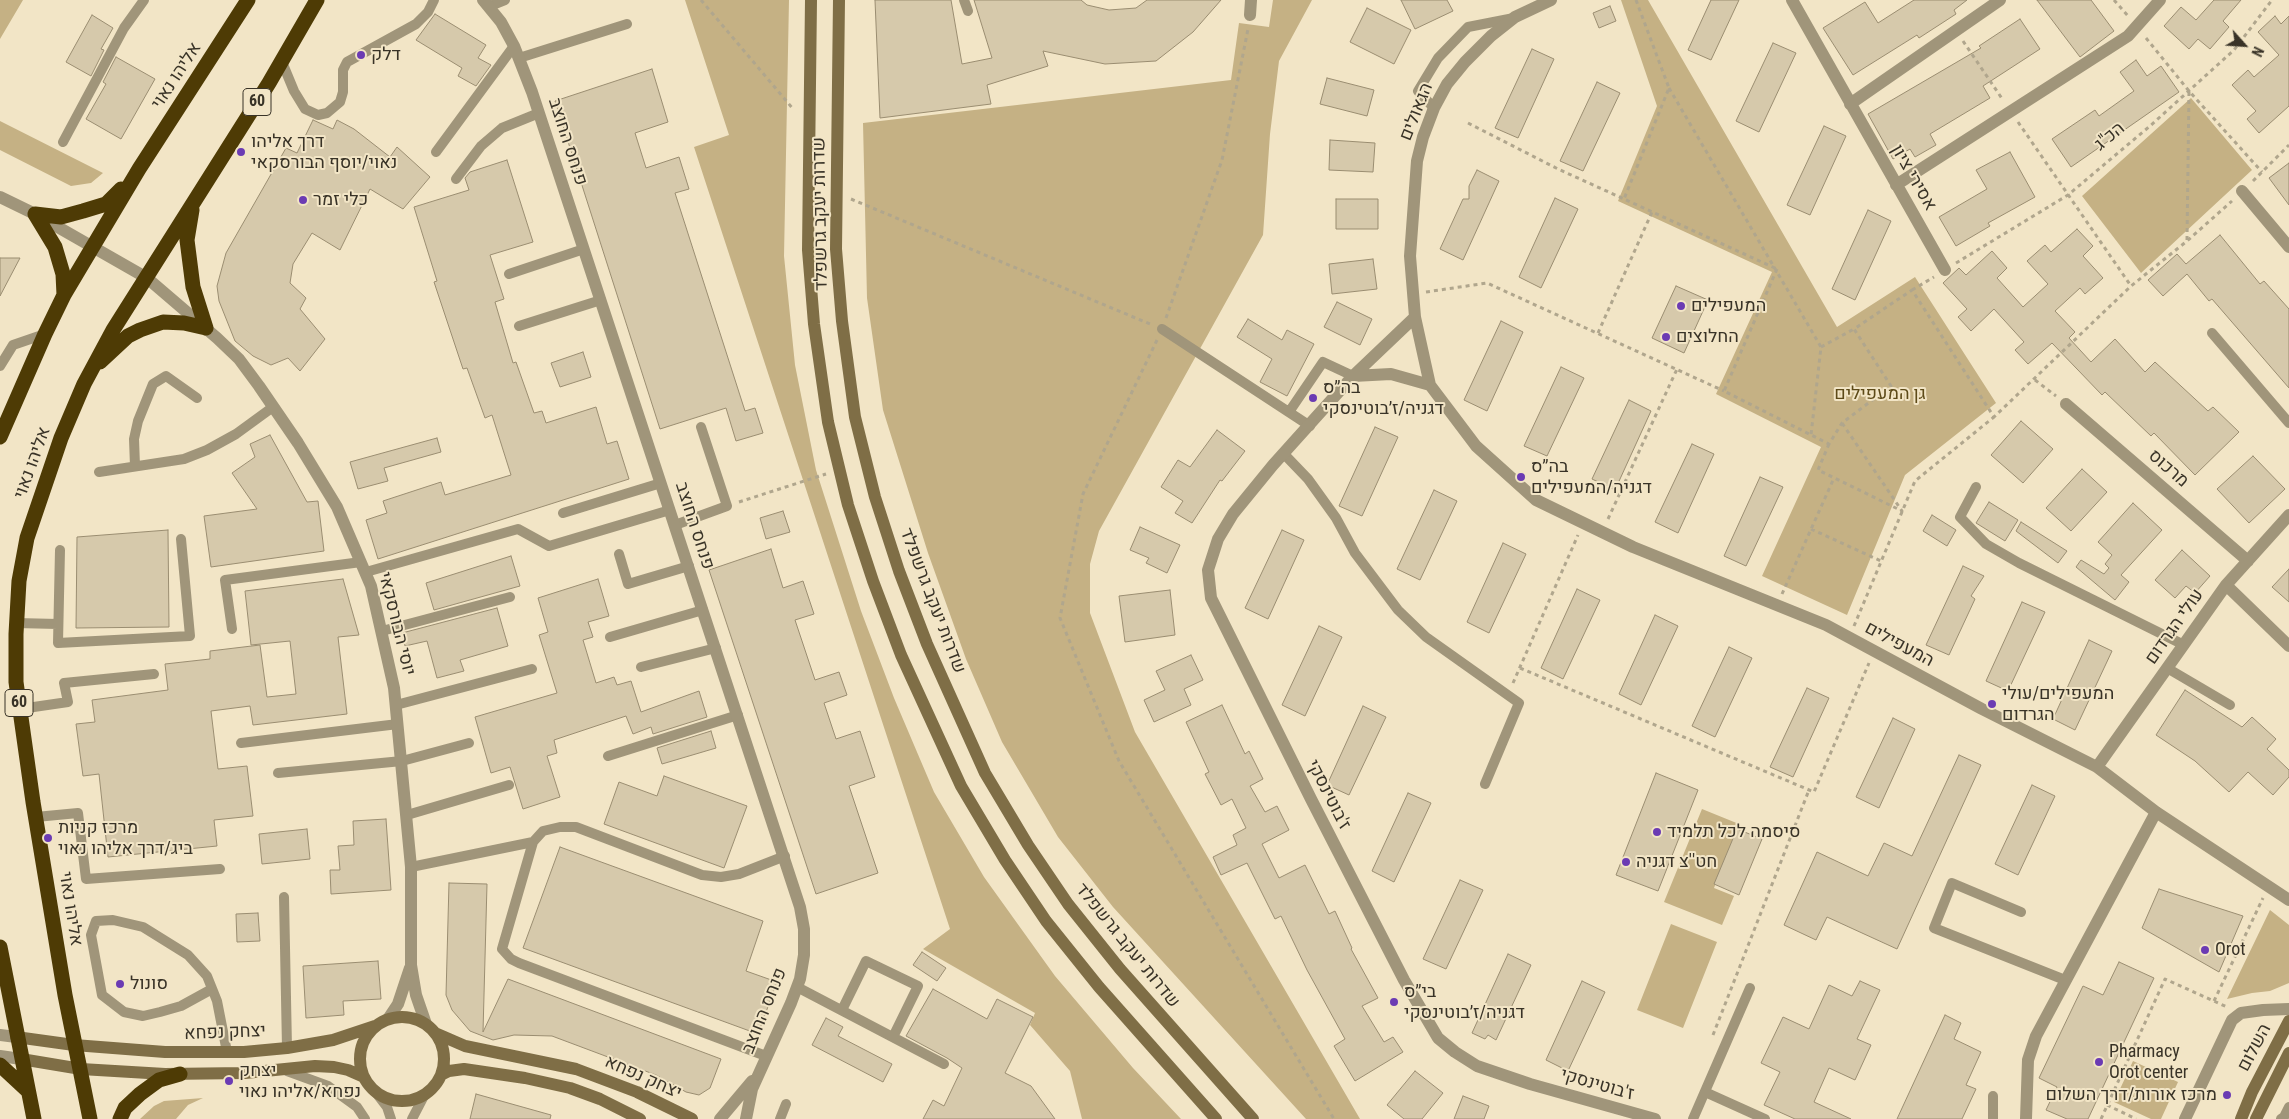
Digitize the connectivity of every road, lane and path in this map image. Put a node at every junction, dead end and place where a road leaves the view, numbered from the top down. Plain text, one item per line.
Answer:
1 (144, 0) edge
2 (248, 0) edge
3 (434, 0) edge
4 (506, 0) edge
5 (701, 0) edge
6 (811, 0) edge
7 (839, 0) edge
8 (964, 0) edge
9 (1251, 0) edge
10 (1551, 0) edge
11 (1636, 0) edge
12 (1792, 0) edge
13 (2000, 0) edge
14 (2114, 0) edge
15 (2160, 0) edge
16 (2272, 0) edge
17 (318, 1) edge
18 (486, 3) edge
19 (968, 11) dead end
20 (1250, 15) joint
21 (1515, 17) junction
22 (627, 24) dead end
23 (2137, 26) junction
24 (1956, 31) junction
25 (514, 46) junction
26 (519, 58) junction
27 (282, 62) junction
28 (1669, 88) junction
29 (2189, 91) junction
30 (1850, 104) junction
31 (1434, 108) junction
32 (2011, 112) junction
33 (539, 113) junction
34 (1468, 123) dead end
35 (809, 127) junction
36 (63, 142) dead end
37 (2289, 145) edge
38 (436, 152) dead end
39 (139, 169) junction
40 (2262, 172) junction
41 (456, 179) dead end
42 (1896, 184) junction
43 (2242, 191) junction
44 (836, 193) junction
45 (2068, 195) junction
46 (0, 197) edge
47 (1624, 199) junction
48 (194, 202) junction
49 (1652, 212) junction
50 (35, 214) junction
51 (2187, 241) junction
52 (93, 246) junction
53 (2289, 247) edge
54 (584, 249) junction
55 (1777, 269) junction
56 (1946, 270) junction
57 (509, 274) dead end
58 (147, 278) junction
59 (2131, 286) junction
60 (1912, 290) junction
61 (64, 294) junction
62 (1412, 294) junction
63 (601, 300) junction
64 (1415, 317) junction
65 (519, 326) dead end
66 (206, 328) junction
67 (1162, 329) junction
68 (1854, 329) junction
69 (1598, 332) junction
70 (2212, 333) dead end
71 (44, 334) junction
72 (1821, 347) junction
73 (0, 366) edge
74 (1677, 369) junction
75 (92, 370) junction
76 (1353, 376) junction
77 (2035, 380) junction
78 (1430, 385) junction
79 (1724, 391) junction
80 (197, 398) dead end
81 (2066, 404) joint
82 (273, 407) junction
83 (1289, 412) junction
84 (1994, 417) junction
85 (1842, 423) junction
86 (2289, 423) edge
87 (1310, 426) junction
88 (701, 427) dead end
89 (1811, 435) junction
90 (0, 437) edge
91 (1830, 444) junction
92 (1284, 454) junction
93 (135, 466) junction
94 (840, 470) junction
95 (99, 472) dead end
96 (1834, 478) junction
97 (661, 483) junction
98 (1976, 487) dead end
99 (727, 506) junction
100 (670, 510) junction
101 (1902, 511) junction
102 (564, 513) dead end
103 (2289, 515) edge
104 (1583, 523) junction
105 (675, 525) junction
106 (1811, 529) junction
107 (1602, 532) junction
108 (181, 539) dead end
109 (60, 550) dead end
110 (619, 554) dead end
111 (1881, 561) junction
112 (2248, 561) junction
113 (689, 566) junction
114 (364, 567) junction
115 (2226, 585) junction
116 (510, 597) dead end
117 (1777, 605) junction
118 (703, 610) junction
119 (16, 622) junction
120 (58, 624) junction
121 (232, 629) dead end
122 (382, 631) junction
123 (610, 637) dead end
124 (1849, 637) junction
125 (2184, 645) junction
126 (2289, 646) edge
127 (716, 648) junction
128 (1874, 651) junction
129 (640, 668) dead end
130 (1520, 668) junction
131 (2168, 668) junction
132 (532, 669) dead end
133 (154, 674) dead end
134 (1507, 696) junction
135 (396, 705) junction
136 (2230, 705) dead end
137 (20, 709) junction
138 (738, 715) junction
139 (398, 724) junction
140 (469, 742) dead end
141 (242, 743) dead end
142 (608, 756) dead end
143 (402, 761) junction
144 (2097, 766) junction
145 (278, 773) dead end
146 (1486, 784) dead end
147 (509, 785) dead end
148 (1809, 790) junction
149 (2156, 812) junction
150 (408, 815) junction
151 (36, 817) junction
152 (532, 842) junction
153 (785, 856) junction
154 (411, 867) junction
155 (220, 869) dead end
156 (2269, 885) junction
157 (284, 897) dead end
158 (2289, 900) edge
159 (2020, 912) dead end
160 (0, 947) edge
161 (411, 965) junction
162 (2065, 980) junction
163 (797, 987) junction
164 (1750, 988) dead end
165 (212, 989) junction
166 (9, 1000) junction
167 (2214, 1001) junction
168 (2289, 1009) edge
169 (842, 1010) junction
170 (2241, 1013) junction
171 (0, 1014) edge
172 (388, 1019) junction
173 (2289, 1022) edge
174 (375, 1026) junction
175 (430, 1028) junction
176 (0, 1035) edge
177 (16, 1037) junction
178 (1712, 1037) dead end
179 (893, 1038) junction
180 (74, 1045) junction
181 (287, 1048) junction
182 (227, 1052) junction
183 (2289, 1053) edge
184 (0, 1056) edge
185 (766, 1056) junction
186 (21, 1060) junction
187 (944, 1064) dead end
188 (0, 1065) edge
189 (81, 1069) junction
190 (284, 1070) junction
191 (759, 1071) junction
192 (180, 1074) junction
193 (441, 1075) junction
194 (364, 1078) junction
195 (28, 1091) junction
196 (1705, 1092) junction
197 (377, 1094) junction
198 (425, 1094) junction
199 (1992, 1096) dead end
200 (786, 1104) dead end
201 (2107, 1105) junction
202 (2289, 1107) edge
203 (34, 1119) edge
204 (90, 1119) edge
205 (120, 1119) edge
206 (365, 1119) edge
207 (391, 1119) edge
208 (412, 1119) edge
209 (640, 1119) edge
210 (692, 1119) edge
211 (720, 1119) edge
212 (746, 1119) edge
213 (780, 1119) edge
214 (1216, 1119) edge
215 (1253, 1119) edge
216 (1334, 1119) edge
217 (1655, 1119) edge
218 (1693, 1119) edge
219 (1765, 1119) edge
220 (1993, 1119) edge
221 (2026, 1119) edge
222 (2101, 1119) edge
223 (2136, 1119) edge
224 (2185, 1119) edge
225 (2241, 1119) edge
226 (2256, 1119) edge
227 (2281, 1119) edge

1 - 36 lane
2 - 39 highway, אליהו נאוי
3 - 27 lane
4 - 18 lane
5 - 35 path
6 - 35 main road, שדרות יעקב גרשפלד
7 - 44 main road, שדרות יעקב גרשפלד
8 - 19 lane
9 - 20 street
10 - 21 street, הגאולים
11 - 28 path
12 - 30 street, אסירי ציון
13 - 24 street
14 - 23 path
15 - 23 street
16 - 29 path, הכ"ג
17 - 27 highway, אליהו נאוי / 60
18 - 25 street, פנחס החוצב
20 - 67 path
21 - 31 street, הגאולים
21 - 31 lane
22 - 26 lane
23 - 29 path
23 - 32 street
24 - 30 street
24 - 32 path
25 - 26 street, פנחס החוצב
25 - 38 lane
26 - 33 street, פנחס החוצב
27 - 48 highway, אליהו נאוי / 60
28 - 47 path
28 - 55 path
29 - 40 path
29 - 45 path, הכ"ג
29 - 51 path
30 - 42 street, אסירי ציון
31 - 62 street, הגאולים
32 - 42 street
32 - 45 path
33 - 41 lane
33 - 54 street, פנחס החוצב
34 - 47 path
35 - 94 main road, שדרות יעקב גרשפלד
37 - 40 path
39 - 50 highway
39 - 52 highway, אליהו נאוי
40 - 43 path
42 - 56 street, אסירי ציון
43 - 51 path
43 - 53 street
44 - 67 path
44 - 215 main road, שדרות יעקב גרשפלד
45 - 56 path, הכ"ג
45 - 59 path
46 - 50 street, יוסי הבורסקאי
47 - 49 path
48 - 58 highway, אליהו נאוי / 60
48 - 66 highway
49 - 55 path
49 - 69 path
50 - 52 street, יוסי הבורסקאי
50 - 61 highway
51 - 59 path
52 - 58 street, יוסי הבורסקאי
52 - 61 highway, אליהו נאוי
54 - 57 lane
54 - 63 street, פנחס החוצב
55 - 72 path
55 - 79 path
56 - 60 path, הכ"ג
58 - 66 street, יוסי הבורסקאי
58 - 75 highway, אליהו נאוי / 60
59 - 77 path
60 - 68 path, הכ"ג
60 - 84 path
61 - 71 highway, אליהו נאוי
62 - 64 street, הגאולים
62 - 69 path
63 - 65 lane
63 - 97 street, פנחס החוצב
64 - 76 street, ז'בוטינסקי
64 - 78 street, המעפילים
66 - 75 highway
66 - 82 street, יוסי הבורסקאי
67 - 83 lane
67 - 216 path
68 - 72 path, הכ"ג
68 - 85 path
69 - 74 path
70 - 86 lane
71 - 73 lane
71 - 90 highway, אליהו נאוי
72 - 89 path
74 - 79 path
74 - 107 path
75 - 119 highway, אליהו נאוי / 60
76 - 78 street
76 - 83 lane
76 - 87 street, ז'בוטינסקי
77 - 81 path
77 - 84 path
78 - 104 street, המעפילים
79 - 89 path
80 - 93 lane
81 - 112 street, מרכוס
82 - 93 lane
82 - 114 street, יוסי הבורסקאי
83 - 87 lane
84 - 101 path
85 - 91 path
85 - 101 path
87 - 92 street, ז'בוטינסקי
88 - 99 lane
89 - 91 path
91 - 96 path
92 - 134 lane
92 - 217 street, ז'בוטינסקי
93 - 95 lane
94 - 99 path
94 - 214 main road, שדרות יעקב גרשפלד
96 - 101 path
96 - 106 path
97 - 100 street, פנחס החוצב
97 - 102 lane
98 - 125 lane
99 - 105 lane
100 - 105 street, פנחס החוצב
100 - 114 lane
101 - 111 path
103 - 112 street, עולי הגרדום
104 - 107 street, המעפילים
104 - 130 path
105 - 113 street, פנחס החוצב
106 - 111 path
106 - 117 path
107 - 117 street, המעפילים
108 - 120 lane
109 - 120 lane
110 - 113 lane
111 - 124 path
112 - 115 street, עולי הגרדום
113 - 118 street, פנחס החוצב
114 - 121 lane
114 - 122 street, יוסי הבורסקאי
115 - 125 street, עולי הגרדום
115 - 126 street
116 - 122 lane
117 - 124 street, המעפילים
118 - 123 lane
118 - 127 street, פנחס החוצב
119 - 120 lane
119 - 137 highway, אליהו נאוי / 60
122 - 135 street, יוסי הבורסקאי
124 - 128 street, המעפילים
125 - 131 street, עולי הגרדום
127 - 129 lane
127 - 138 street, פנחס החוצב
128 - 144 street, המעפילים
128 - 148 path
130 - 134 path
130 - 148 path
131 - 136 lane
131 - 144 street, עולי הגרדום
132 - 135 lane
133 - 137 lane
134 - 146 lane
135 - 139 street, יוסי הבורסקאי
137 - 151 highway, אליהו נאוי / 60
138 - 142 lane
138 - 153 street, פנחס החוצב
139 - 141 lane
139 - 143 street, יוסי הבורסקאי
140 - 143 lane
143 - 145 lane
143 - 150 street, יוסי הבורסקאי
144 - 149 street, המעפילים
147 - 150 lane
148 - 178 path
149 - 156 street, המעפילים
149 - 162 street
150 - 154 street, יוסי הבורסקאי
151 - 155 lane
151 - 180 highway, אליהו נאוי / 60
152 - 153 lane
152 - 154 lane
152 - 185 lane
153 - 163 street, פנחס החוצב
154 - 161 street, יוסי הבורסקאי
156 - 158 street, המעפילים
156 - 167 path
157 - 181 lane
159 - 162 lane
160 - 166 highway
161 - 172 street, יוסי הבורסקאי
161 - 175 street, יוסי הבורסקאי
162 - 221 street
163 - 169 lane
163 - 185 street, פנחס החוצב
164 - 196 lane
165 - 165 lane
165 - 182 lane
166 - 171 highway
166 - 177 highway
167 - 170 path
167 - 201 path
168 - 170 street
169 - 179 lane
169 - 179 lane
170 - 224 street
172 - 174 main road
172 - 175 main road
173 - 225 main road, השלום
174 - 181 main road, יצחק נפחא
174 - 194 main road
175 - 193 main road
175 - 210 main road, יצחק נפחא
176 - 177 street
177 - 180 main road, יצחק נפחא
177 - 186 highway
179 - 187 lane
180 - 182 main road, יצחק נפחא
180 - 189 highway, אליהו נאוי / 60
181 - 182 main road, יצחק נפחא
183 - 226 main road, השלום
184 - 186 street
185 - 191 street, פנחס החוצב
186 - 189 main road
186 - 195 highway
188 - 195 highway
189 - 192 main road
189 - 204 highway, אליהו נאוי / 60
190 - 192 main road
190 - 194 main road
190 - 206 lane
191 - 211 street, פנחס החוצב
191 - 212 street, פנחס החוצב
192 - 205 highway
193 - 198 main road
193 - 209 main road, יצחק נפחא
194 - 197 main road
195 - 203 highway
196 - 218 lane
196 - 219 lane
197 - 198 main road
197 - 207 lane
198 - 208 lane
199 - 220 lane
200 - 213 lane
201 - 222 path
201 - 223 path
202 - 227 lane

